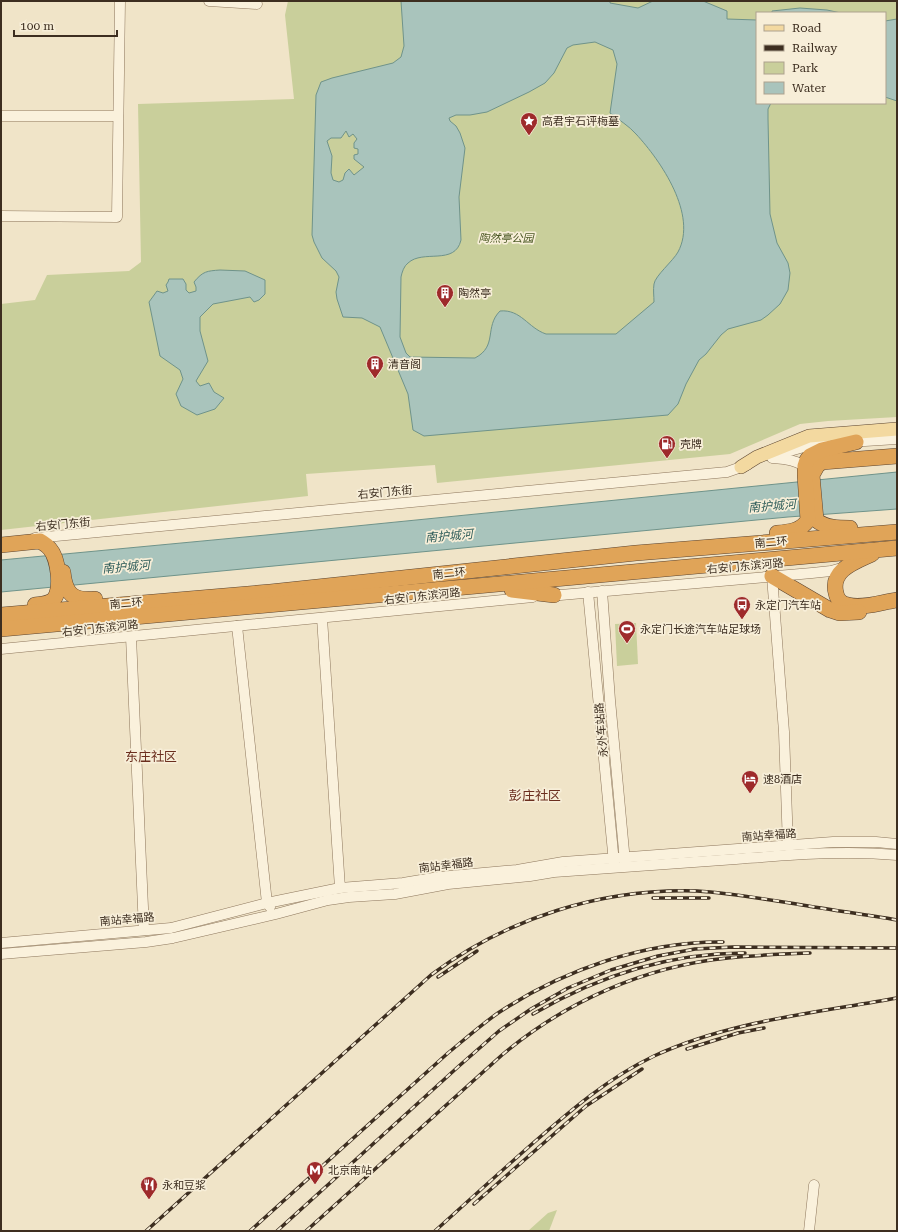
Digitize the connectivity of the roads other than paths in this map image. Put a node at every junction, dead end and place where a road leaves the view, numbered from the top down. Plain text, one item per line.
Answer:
1 (120, 1) edge
2 (210, 1) edge
3 (257, 4) dead end
4 (1, 116) edge
5 (118, 116) junction
6 (1, 216) edge
7 (897, 429) edge
8 (897, 439) edge
9 (856, 442) junction
10 (897, 456) edge
11 (770, 457) junction
12 (741, 467) junction
13 (807, 472) junction
14 (812, 520) junction
15 (897, 532) edge
16 (878, 534) junction
17 (1, 542) edge
18 (1, 545) edge
19 (52, 545) junction
20 (737, 545) junction
21 (897, 548) edge
22 (882, 549) junction
23 (845, 567) junction
24 (772, 576) junction
25 (486, 586) junction
26 (602, 591) junction
27 (588, 592) junction
28 (63, 593) junction
29 (554, 595) junction
30 (897, 600) edge
31 (151, 601) junction
32 (897, 606) edge
33 (1, 612) edge
34 (1, 615) edge
35 (322, 618) junction
36 (237, 626) junction
37 (1, 629) edge
38 (131, 637) junction
39 (1, 650) edge
40 (897, 844) edge
41 (788, 846) junction
42 (897, 855) edge
43 (625, 862) junction
44 (614, 863) junction
45 (340, 888) junction
46 (267, 903) junction
47 (276, 914) junction
48 (144, 930) junction
49 (1, 943) edge
50 (1, 954) edge
51 (814, 1185) dead end
52 (809, 1231) edge

1 - 5 street
2 - 3 street
4 - 5 street
5 - 6 street
7 - 12 main road
8 - 9 street, 右安门东街
9 - 11 street, 右安门东街
9 - 13 highway
10 - 13 highway
11 - 12 street, 右安门东街
11 - 13 street
12 - 19 street, 右安门东街
13 - 14 highway
14 - 16 highway
14 - 20 highway
15 - 16 highway, 南二环
16 - 20 highway, 南二环
17 - 19 street, 右安门东街
18 - 19 highway
19 - 28 highway
20 - 31 highway, 南二环
21 - 22 highway, 南二环
22 - 23 highway
22 - 25 highway, 南二环
23 - 24 street, 右安门东滨河路
23 - 30 highway
24 - 26 street, 右安门东滨河路
24 - 32 highway
24 - 41 street
25 - 29 highway
25 - 37 highway, 南二环
26 - 27 street, 右安门东滨河路
26 - 43 street, 永外车站路
27 - 29 street, 右安门东滨河路
27 - 44 street, 永外车站路
28 - 31 highway
28 - 33 highway
29 - 35 street, 右安门东滨河路
31 - 34 highway, 南二环
35 - 36 street, 右安门东滨河路
35 - 45 street
36 - 38 street, 右安门东滨河路
36 - 46 street
38 - 39 street, 右安门东滨河路
38 - 48 street
40 - 41 street, 南站幸福路
41 - 43 street, 南站幸福路
42 - 43 street
43 - 44 street, 南站幸福路
44 - 45 street, 南站幸福路
44 - 47 street, 南站幸福路
45 - 46 street, 南站幸福路
46 - 47 street
46 - 48 street, 南站幸福路
47 - 50 street, 南站幸福路
48 - 49 street, 南站幸福路
51 - 52 street

